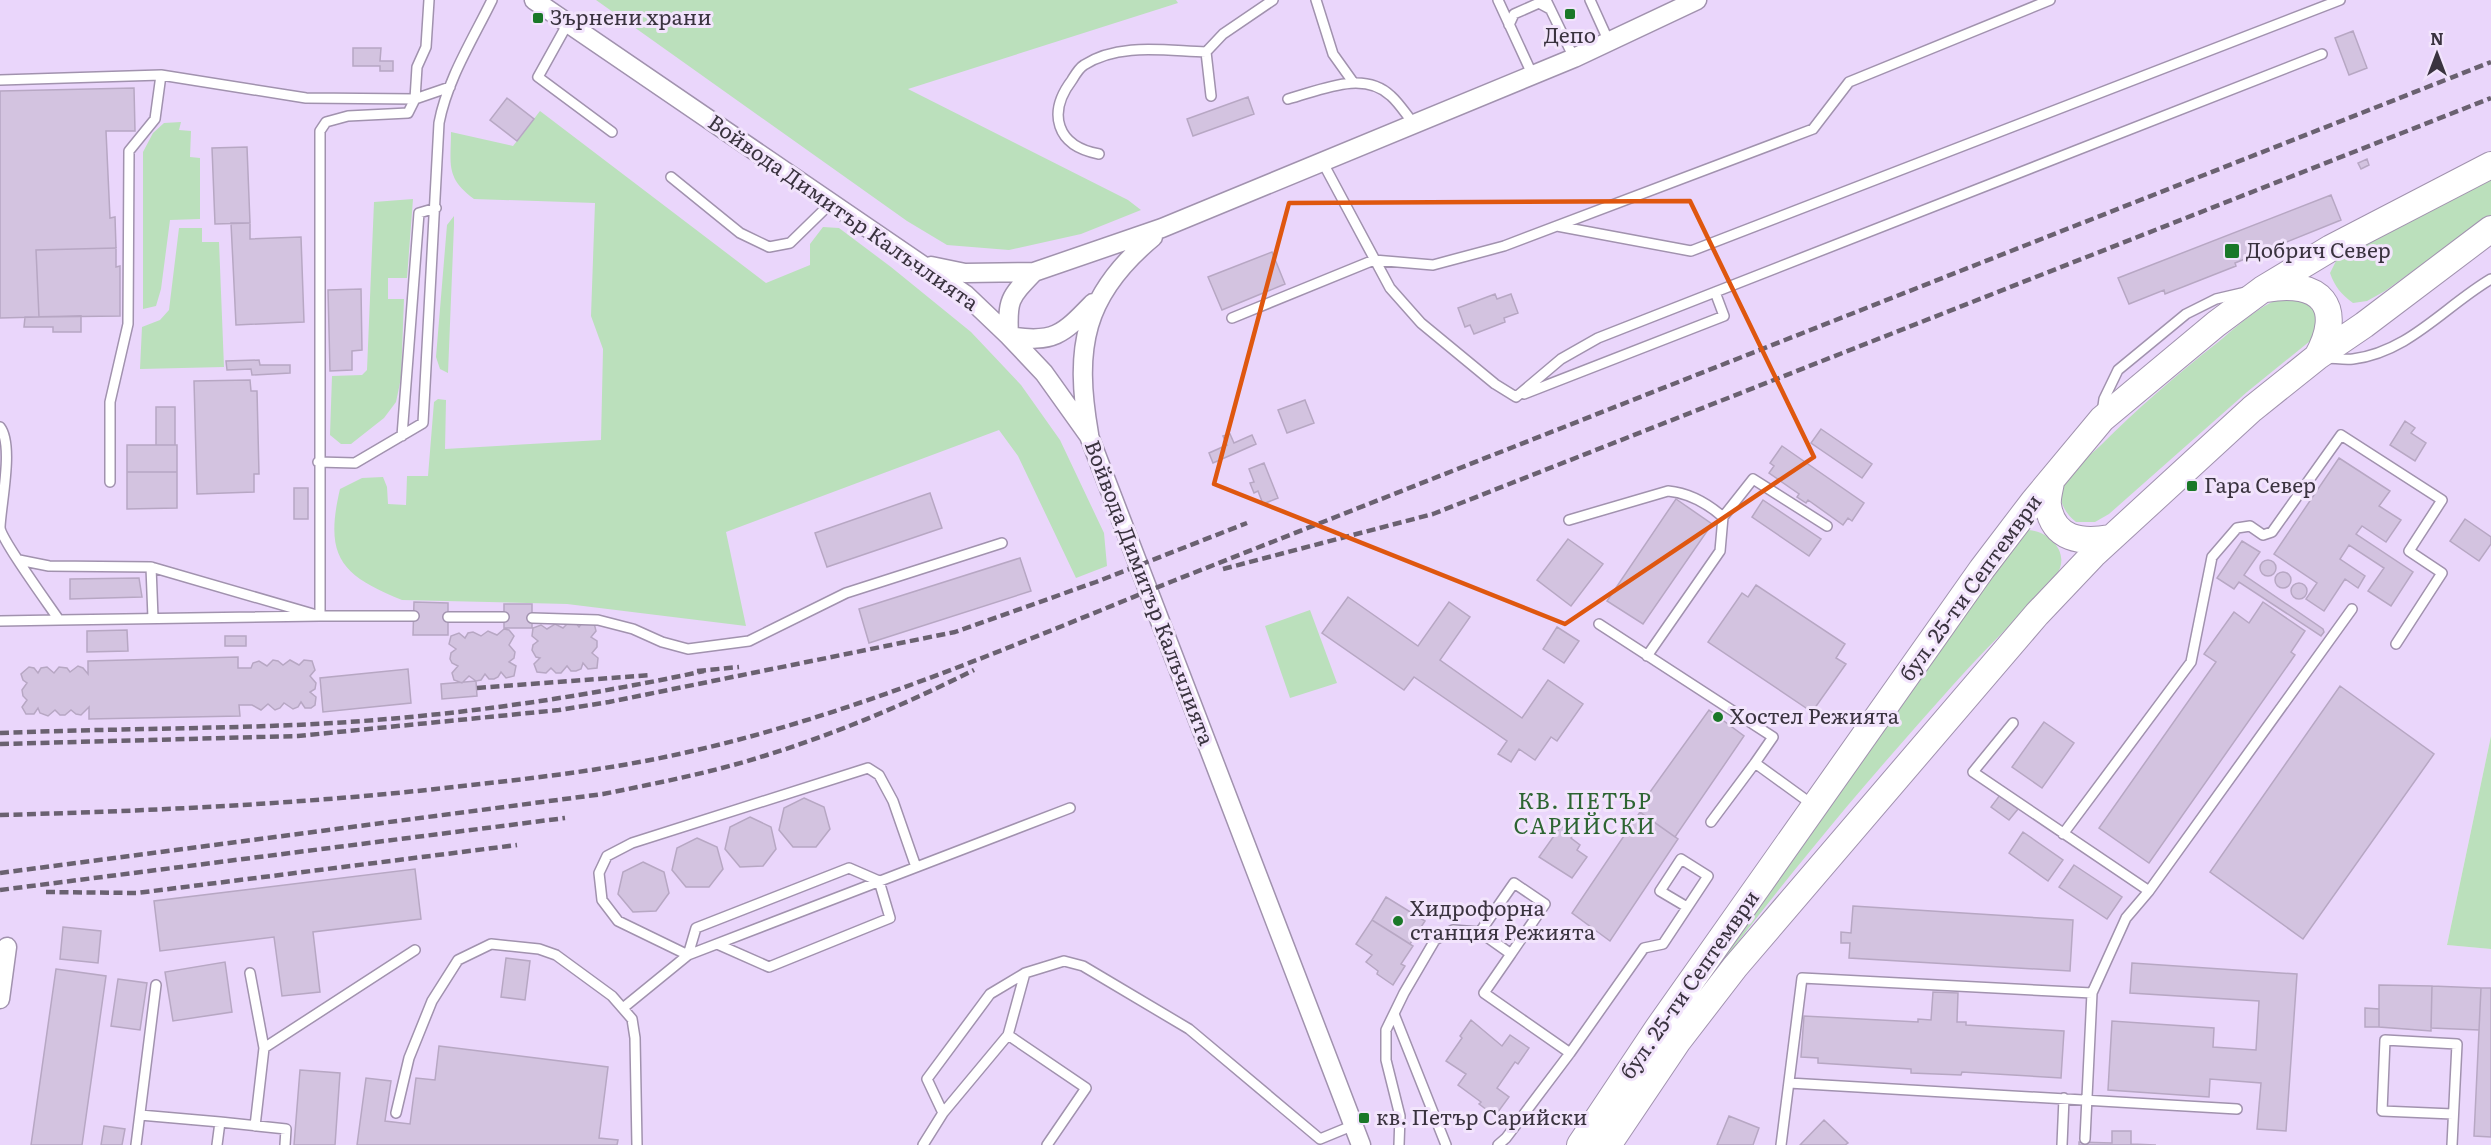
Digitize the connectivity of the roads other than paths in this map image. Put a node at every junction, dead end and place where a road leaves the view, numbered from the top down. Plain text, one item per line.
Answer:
1 (429, 0) edge
2 (492, 0) edge
3 (534, 0) edge
4 (1274, 0) edge
5 (1316, 0) edge
6 (1498, 0) edge
7 (1590, 0) edge
8 (1697, 0) edge
9 (2050, 0) edge
10 (2340, 0) edge
11 (1548, 4) edge
12 (1673, 5) edge
13 (567, 23) junction
14 (1509, 25) junction
15 (1609, 42) junction
16 (1206, 52) junction
17 (2322, 54) dead end
18 (1574, 58) junction
19 (161, 75) junction
20 (1533, 76) junction
21 (0, 80) edge
22 (1353, 82) junction
23 (450, 87) junction
24 (1211, 96) dead end
25 (415, 99) junction
26 (1288, 99) dead end
27 (1415, 125) junction
28 (612, 132) dead end
29 (1099, 154) dead end
30 (1323, 163) junction
31 (2491, 165) edge
32 (671, 177) dead end
33 (831, 203) junction
34 (436, 208) junction
35 (1556, 226) junction
36 (1162, 228) junction
37 (2491, 229) edge
38 (1374, 260) junction
39 (920, 264) junction
40 (1034, 272) junction
41 (2491, 279) edge
42 (2263, 289) junction
43 (1715, 292) junction
44 (1099, 297) junction
45 (1232, 318) dead end
46 (1009, 336) junction
47 (2317, 357) junction
48 (1516, 397) junction
49 (0, 427) edge
50 (402, 436) junction
51 (1089, 436) junction
52 (318, 462) junction
53 (110, 482) dead end
54 (2051, 482) junction
55 (1723, 517) junction
56 (1569, 520) dead end
57 (1827, 526) dead end
58 (2110, 538) junction
59 (1002, 543) dead end
60 (19, 560) junction
61 (151, 567) junction
62 (2352, 609) dead end
63 (320, 616) junction
64 (414, 616) dead end
65 (448, 617) dead end
66 (504, 617) dead end
67 (153, 618) junction
68 (532, 618) dead end
69 (58, 620) junction
70 (0, 621) edge
71 (1599, 624) dead end
72 (2396, 644) dead end
73 (1647, 656) junction
74 (2013, 723) dead end
75 (1755, 763) junction
76 (1815, 807) junction
77 (1070, 808) dead end
78 (1711, 822) dead end
79 (2063, 834) junction
80 (916, 867) junction
81 (879, 881) junction
82 (2149, 891) junction
83 (1687, 908) junction
84 (1480, 932) junction
85 (717, 944) junction
86 (7, 947) dead end
87 (415, 950) dead end
88 (1511, 954) junction
89 (688, 955) junction
90 (250, 973) dead end
91 (1025, 973) junction
92 (156, 985) dead end
93 (2092, 993) junction
94 (0, 999) edge
95 (623, 1008) junction
96 (1394, 1014) junction
97 (1008, 1035) junction
98 (264, 1048) junction
99 (1570, 1053) junction
100 (1789, 1083) junction
101 (2064, 1098) junction
102 (2086, 1099) junction
103 (2237, 1109) dead end
104 (396, 1113) dead end
105 (943, 1113) junction
106 (2453, 1114) junction
107 (140, 1115) junction
108 (220, 1122) junction
109 (1354, 1125) junction
110 (255, 1126) junction
111 (2085, 1139) dead end
112 (1316, 1142) edge
113 (136, 1145) edge
114 (217, 1145) edge
115 (285, 1145) edge
116 (637, 1145) edge
117 (923, 1145) edge
118 (1047, 1145) edge
119 (1361, 1145) edge
120 (1399, 1145) edge
121 (1446, 1145) edge
122 (1498, 1145) edge
123 (1580, 1145) edge
124 (1608, 1145) edge
125 (1780, 1145) edge
126 (2061, 1145) edge
127 (2451, 1145) edge

1 - 25 lane
2 - 23 lane
3 - 13 street, Войвода Димитър Калъчлията
4 - 16 lane
5 - 22 lane
6 - 14 lane
7 - 15 lane
8 - 12 street
9 - 35 lane
10 - 35 lane
11 - 14 lane
11 - 18 lane
12 - 15 street
13 - 28 lane
13 - 33 street, Войвода Димитър Калъчлията
14 - 20 lane
15 - 18 street
16 - 24 lane
16 - 29 lane
17 - 43 lane
18 - 20 street
19 - 21 lane
19 - 25 lane
19 - 53 lane
20 - 27 street
22 - 26 lane
22 - 27 lane
23 - 25 lane
23 - 34 lane
25 - 52 lane
27 - 30 street
30 - 36 street
30 - 38 lane
31 - 42 main road, бул. 25-ти Септември
32 - 33 lane
33 - 39 street, Войвода Димитър Калъчлията
34 - 50 lane
34 - 50 lane
35 - 38 lane
36 - 40 street
36 - 44 street
37 - 47 main road, бул. 25-ти Септември
38 - 45 lane
38 - 48 lane
39 - 40 street
39 - 46 street, Войвода Димитър Калъчлията
40 - 46 street
41 - 47 lane
42 - 47 main road
42 - 54 main road, бул. 25-ти Септември
43 - 48 lane
43 - 48 lane
44 - 46 street
44 - 51 street
46 - 51 street, Войвода Димитър Калъчлията
47 - 58 main road, бул. 25-ти Септември
49 - 60 lane
50 - 52 lane
51 - 109 street, Войвода Димитър Калъчлията
52 - 63 lane
54 - 58 main road
54 - 76 main road, бул. 25-ти Септември
55 - 56 lane
55 - 57 lane
55 - 73 lane
58 - 124 main road, бул. 25-ти Септември
59 - 68 lane
60 - 61 lane
60 - 69 lane
61 - 63 lane
61 - 67 lane
62 - 82 lane
63 - 64 lane
63 - 67 lane
65 - 66 lane
67 - 69 lane
69 - 70 lane
71 - 73 lane
72 - 79 lane
73 - 75 lane
74 - 79 lane
75 - 76 lane
75 - 78 lane
76 - 123 main road, бул. 25-ти Септември
77 - 80 lane
79 - 82 lane
80 - 81 lane
80 - 89 lane
81 - 85 lane
81 - 85 lane
81 - 89 lane
82 - 93 lane
83 - 83 lane
83 - 99 lane
84 - 88 lane
84 - 88 lane
84 - 96 lane
85 - 89 lane
86 - 94 street
87 - 98 lane
88 - 99 lane
89 - 95 lane
90 - 98 lane
91 - 97 lane
91 - 105 lane
91 - 112 lane
92 - 107 lane
93 - 100 lane
93 - 102 lane
95 - 104 lane
95 - 116 lane
96 - 120 lane
96 - 121 lane
97 - 105 lane
97 - 118 lane
98 - 110 lane
99 - 122 lane
100 - 101 lane
100 - 125 lane
101 - 102 lane
101 - 126 lane
102 - 103 lane
102 - 111 lane
105 - 117 lane
106 - 106 lane
106 - 127 lane
107 - 108 lane
107 - 113 lane
108 - 110 lane
108 - 114 lane
109 - 112 lane
109 - 119 street, Войвода Димитър Калъчлията
110 - 115 lane

